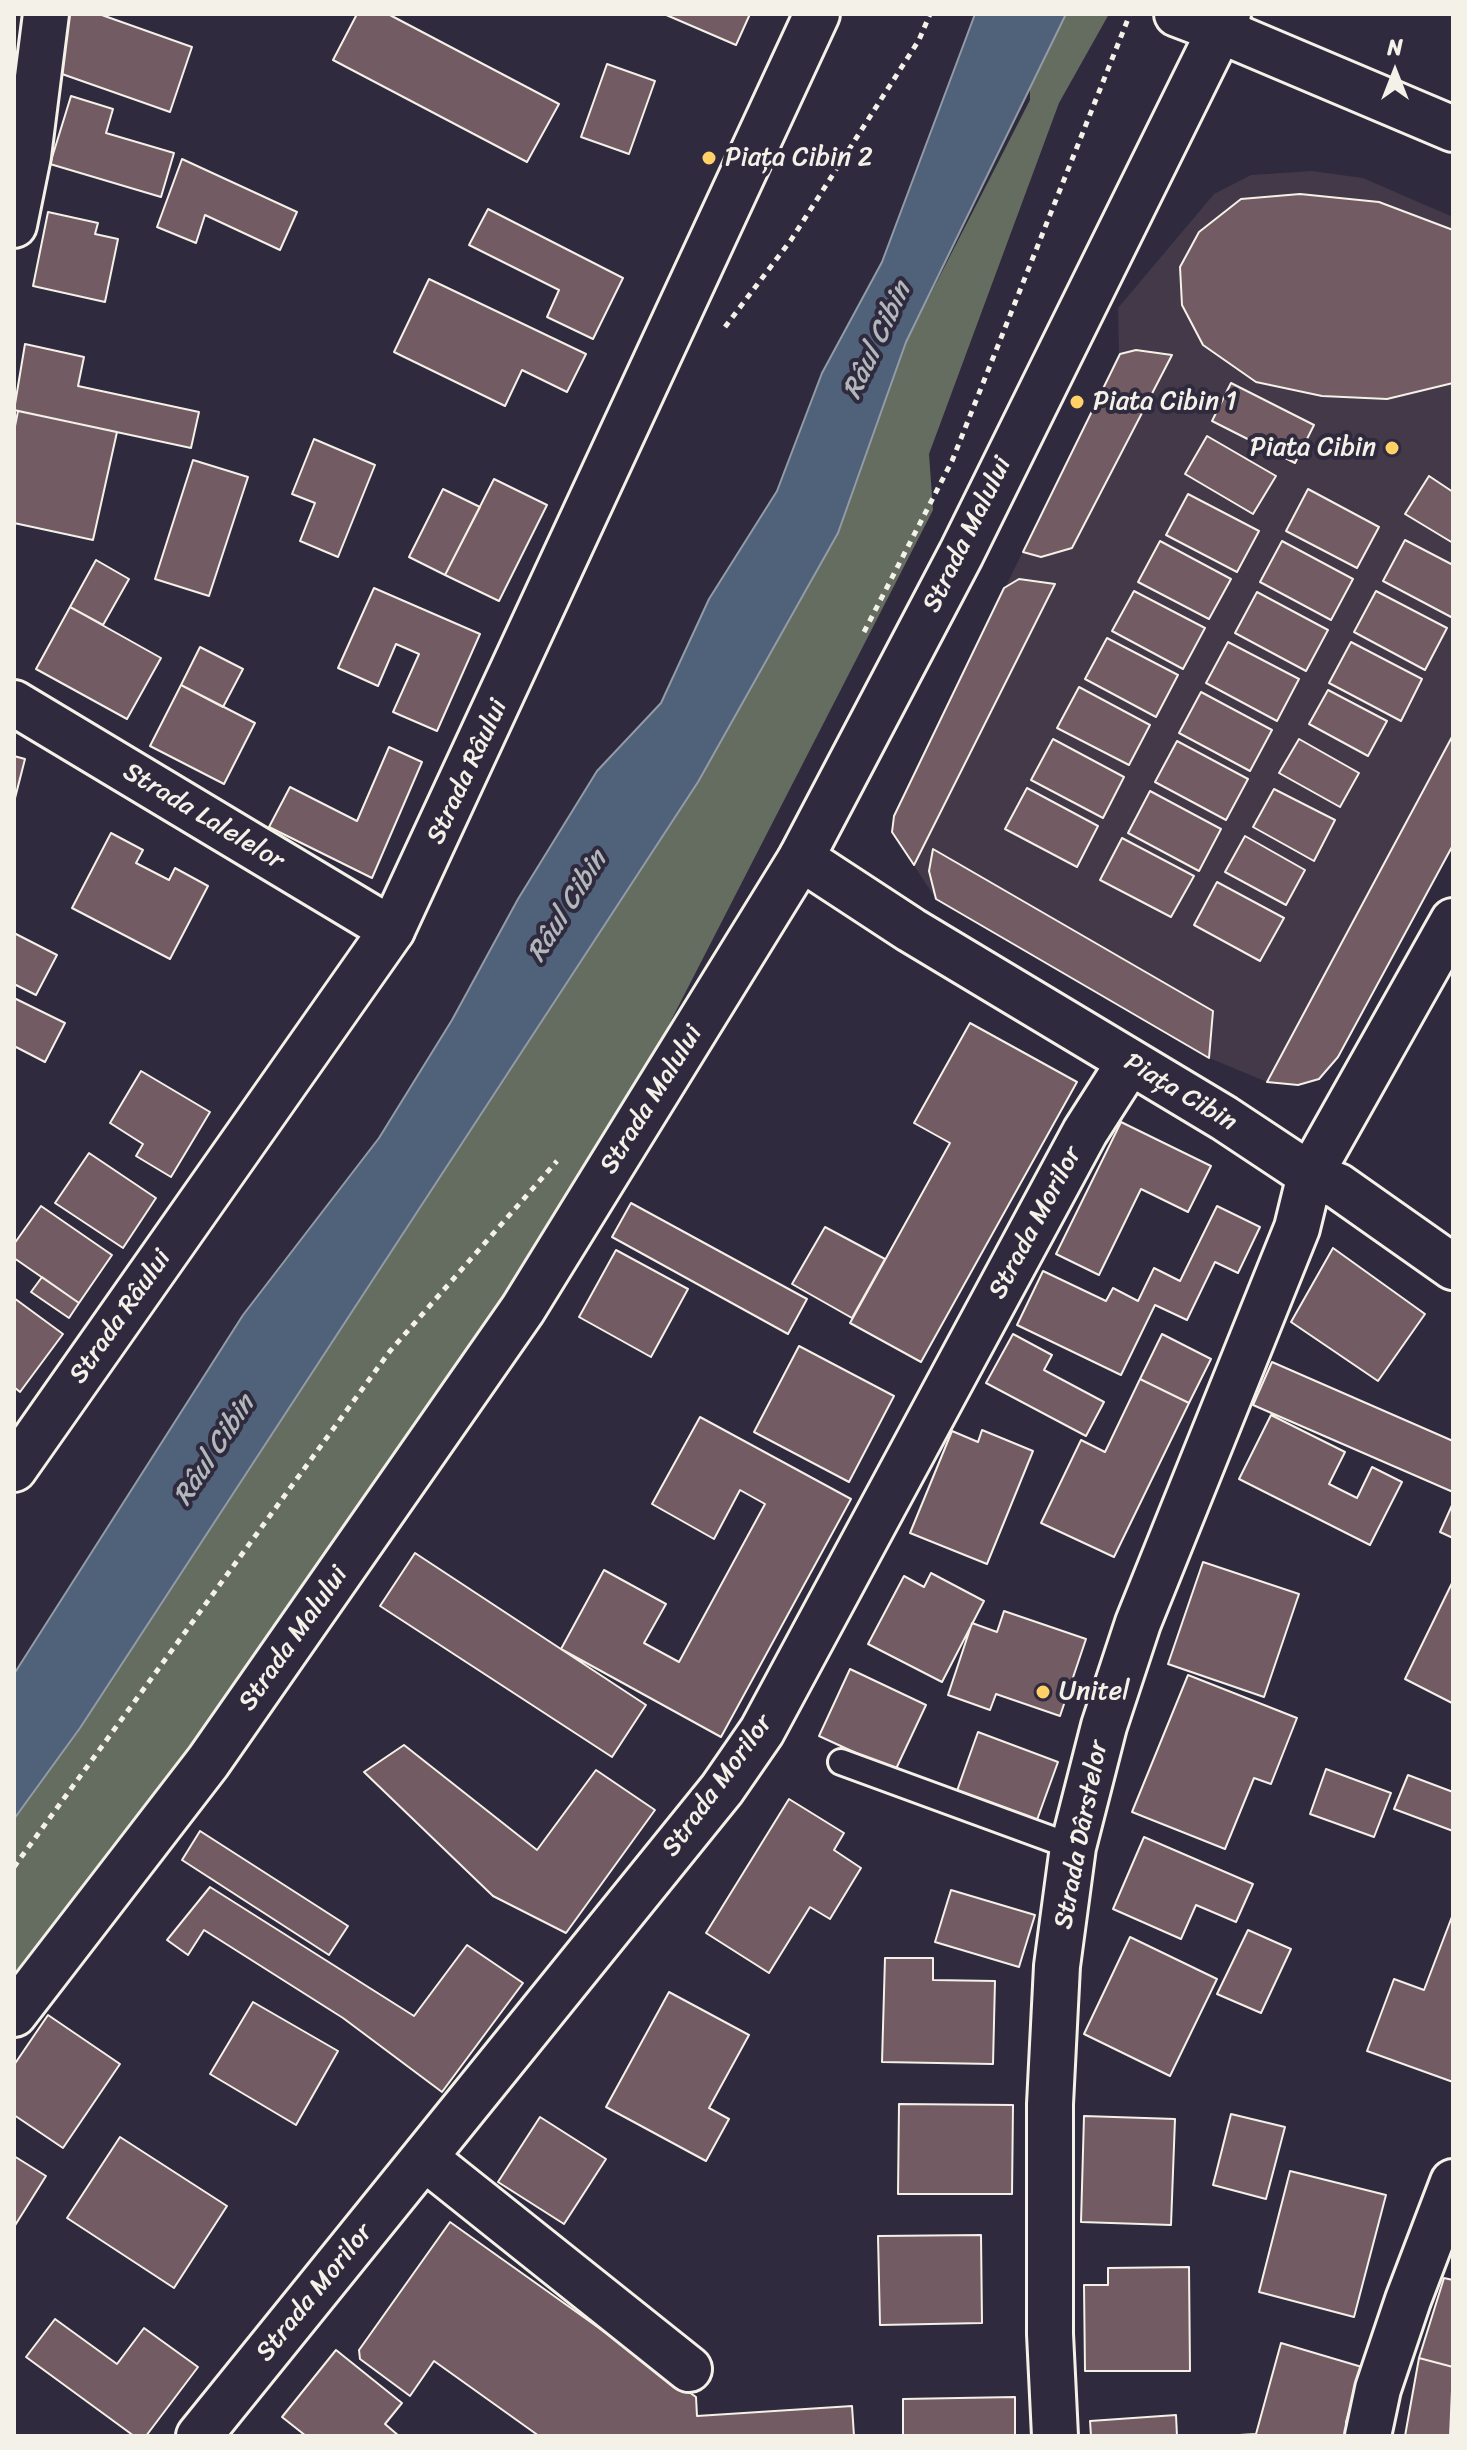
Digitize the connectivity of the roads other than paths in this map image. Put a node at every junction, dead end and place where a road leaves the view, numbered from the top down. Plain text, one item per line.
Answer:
1 (46, 14) edge
2 (817, 14) edge
3 (1177, 14) edge
4 (1224, 22) edge
5 (1453, 129) edge
6 (14, 225) edge
7 (14, 703) edge
8 (801, 858) junction
9 (1453, 921) edge
10 (392, 930) junction
11 (1129, 1063) junction
12 (1310, 1175) junction
13 (1453, 1267) edge
14 (14, 1469) edge
15 (841, 1762) dead end
16 (1073, 1847) junction
17 (14, 2014) edge
18 (426, 2159) junction
19 (1453, 2182) edge
20 (689, 2369) dead end
21 (199, 2436) edge
22 (1055, 2436) edge
23 (1368, 2436) edge

1 - 6 street
2 - 10 street, Strada Râului
3 - 4 street
4 - 5 street
4 - 8 street, Strada Malului
7 - 10 street, Strada Lalelelor
8 - 11 street, Piața Cibin
8 - 17 street, Strada Malului
9 - 12 street
10 - 14 street, Strada Râului
11 - 12 street, Piața Cibin
11 - 18 street, Strada Morilor
12 - 13 street, Piața Cibin
12 - 16 street, Strada Dârstelor
15 - 16 lane
16 - 22 street, Strada Dârstelor
18 - 20 street
18 - 21 street, Strada Morilor
19 - 23 street

